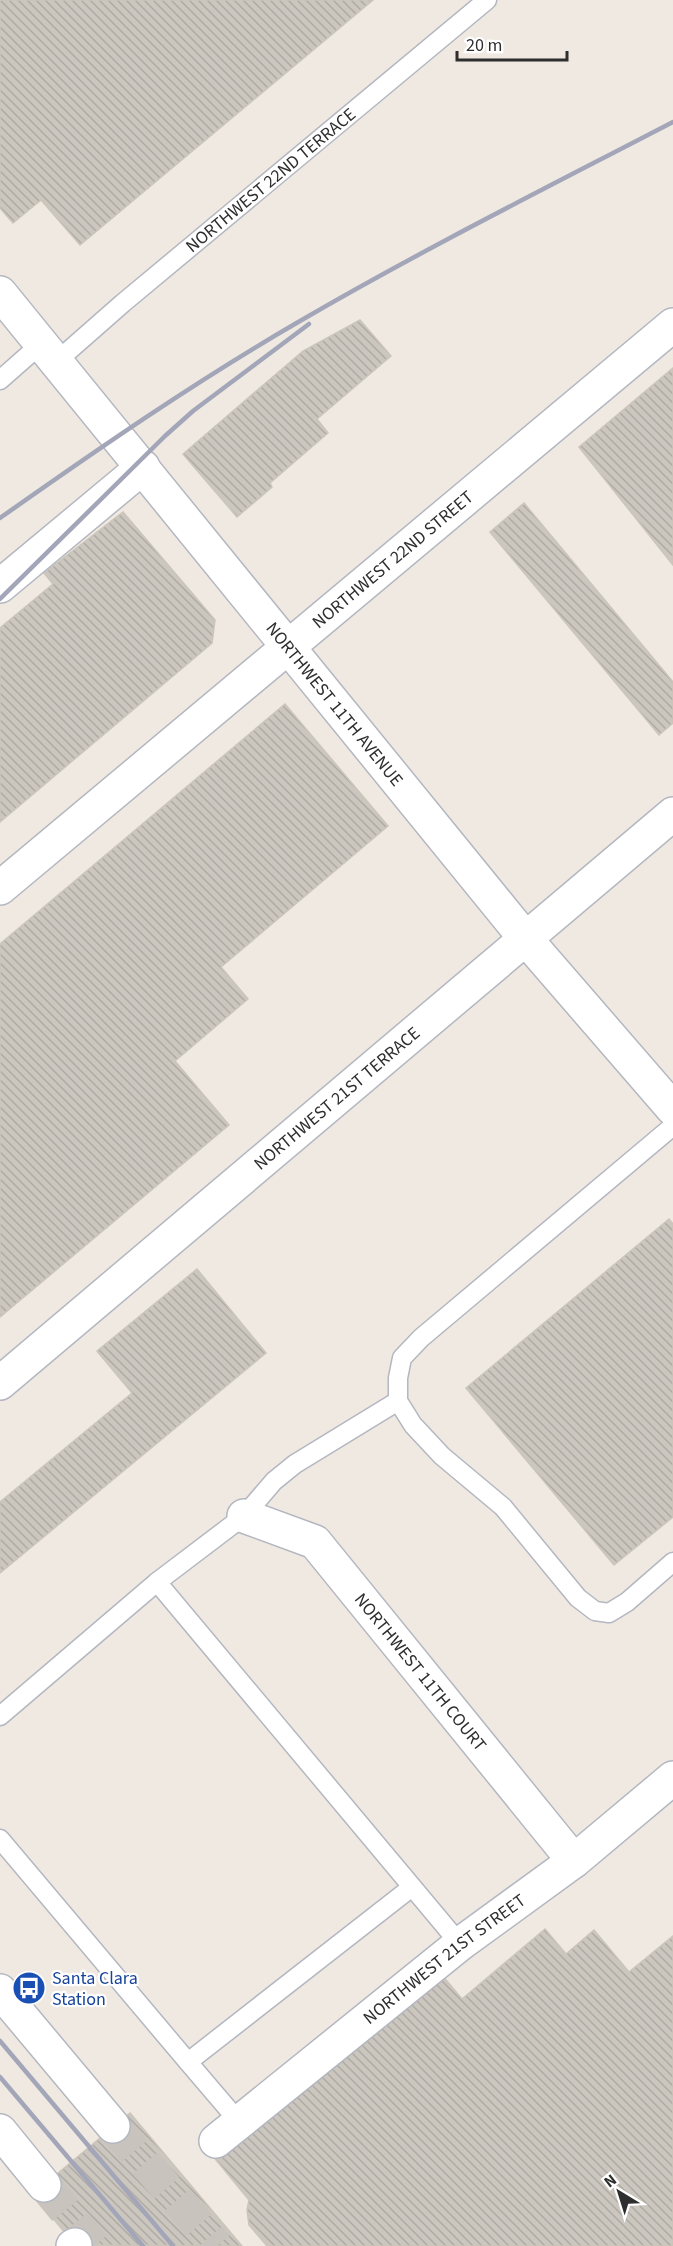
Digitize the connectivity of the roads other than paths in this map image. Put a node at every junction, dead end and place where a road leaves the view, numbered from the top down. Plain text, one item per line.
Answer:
1 (487, 0) edge
2 (0, 293) edge
3 (673, 324) edge
4 (49, 352) junction
5 (0, 380) edge
6 (143, 467) junction
7 (0, 586) edge
8 (288, 646) junction
9 (673, 814) edge
10 (0, 888) edge
11 (525, 938) junction
12 (673, 1109) edge
13 (673, 1126) edge
14 (0, 1383) edge
15 (398, 1401) junction
16 (244, 1516) junction
17 (673, 1562) edge
18 (157, 1582) junction
19 (0, 1716) edge
20 (673, 1778) edge
21 (0, 1839) edge
22 (574, 1861) junction
23 (412, 1887) junction
24 (460, 1944) junction
25 (0, 1991) edge
26 (188, 2062) junction
27 (113, 2126) tunnel mouth
28 (0, 2131) edge
29 (228, 2132) joint
30 (44, 2185) tunnel mouth

1 - 4 lane, NORTHWEST 22ND TERRACE
2 - 4 street, NORTHWEST 11TH AVENUE
3 - 8 street, NORTHWEST 22ND STREET
4 - 5 lane, NORTHWEST 22ND TERRACE
4 - 6 street, NORTHWEST 11TH AVENUE
6 - 7 street
6 - 8 street, NORTHWEST 11TH AVENUE
8 - 10 street, NORTHWEST 22ND STREET
8 - 11 street, NORTHWEST 11TH AVENUE
9 - 11 street, NORTHWEST 21ST TERRACE
11 - 12 street, NORTHWEST 11TH AVENUE
11 - 14 street, NORTHWEST 21ST TERRACE
13 - 15 lane
15 - 16 lane
15 - 17 lane
16 - 18 lane
16 - 22 street, NORTHWEST 11TH COURT
18 - 19 lane
18 - 23 lane
20 - 22 street, NORTHWEST 21ST STREET
21 - 26 lane
22 - 24 street, NORTHWEST 21ST STREET
23 - 24 lane
23 - 26 lane
24 - 29 street, NORTHWEST 21ST STREET
25 - 27 street
26 - 29 lane
28 - 30 street

